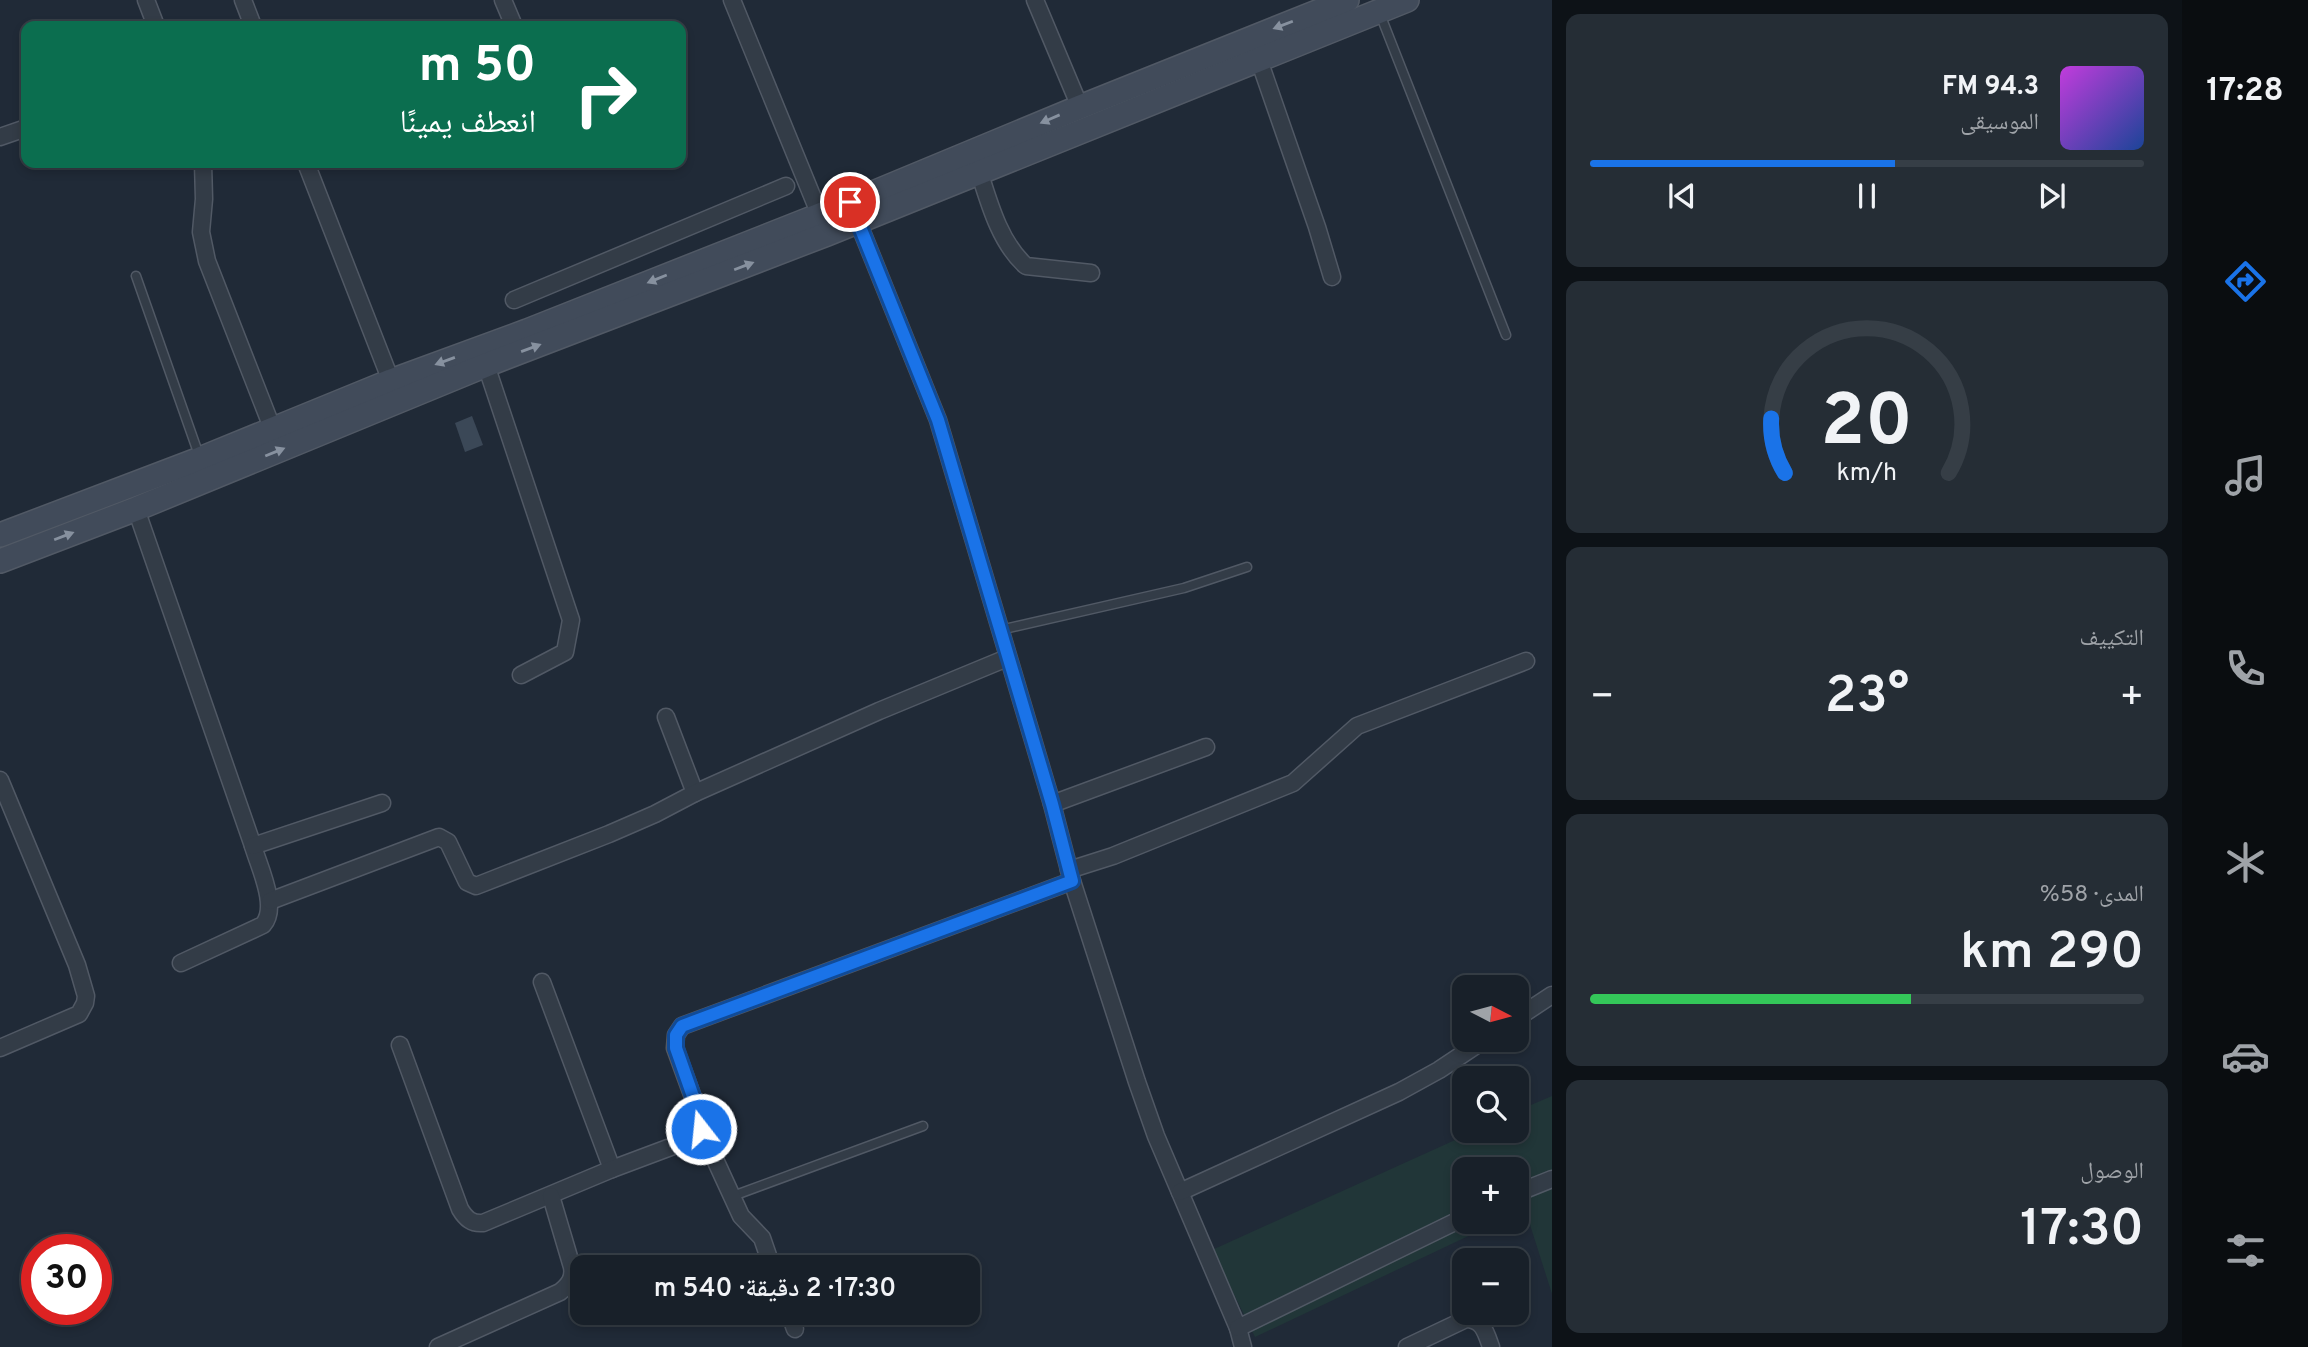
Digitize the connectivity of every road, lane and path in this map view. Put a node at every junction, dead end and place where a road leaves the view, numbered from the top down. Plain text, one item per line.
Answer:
1 (146, 0) edge
2 (243, 0) edge
3 (503, 0) edge
4 (732, 0) edge
5 (1035, 0) edge
6 (1347, 0) edge
7 (1407, 0) edge
8 (1379, 12) junction
9 (154, 21) edge
10 (251, 21) edge
11 (512, 21) edge
12 (1259, 60) junction
13 (1080, 107) junction
14 (21, 130) edge
15 (0, 137) edge
16 (203, 168) edge
17 (308, 168) edge
18 (979, 172) junction
19 (786, 186) dead end
20 (854, 211) junction
21 (823, 224) junction
22 (1091, 274) dead end
23 (136, 276) dead end
24 (1332, 277) dead end
25 (514, 300) dead end
26 (1506, 335) dead end
27 (486, 365) junction
28 (391, 382) junction
29 (273, 430) junction
30 (200, 459) junction
31 (136, 509) junction
32 (0, 535) edge
33 (0, 561) edge
34 (1247, 566) dead end
35 (1000, 630) junction
36 (1007, 658) junction
37 (1525, 661) dead end
38 (521, 675) dead end
39 (666, 717) dead end
40 (1206, 747) dead end
41 (0, 780) edge
42 (695, 793) junction
43 (382, 803) dead end
44 (1052, 804) junction
45 (253, 846) junction
46 (1070, 876) junction
47 (270, 901) junction
48 (181, 963) dead end
49 (542, 982) dead end
50 (1552, 995) edge
51 (1530, 1009) edge
52 (400, 1045) dead end
53 (0, 1048) edge
54 (1466, 1052) edge
55 (923, 1126) dead end
56 (701, 1129) junction
57 (612, 1169) junction
58 (1552, 1179) edge
59 (1529, 1188) edge
60 (1180, 1192) junction
61 (551, 1196) junction
62 (733, 1196) junction
63 (1452, 1223) edge
64 (768, 1255) edge
65 (794, 1325) edge
66 (795, 1328) dead end
67 (1238, 1328) junction
68 (438, 1347) edge
69 (1243, 1347) edge
70 (1407, 1347) edge
71 (1491, 1347) edge

1 - 9 street
2 - 10 street
3 - 11 street
4 - 21 street
5 - 13 street
6 -> 13 main road
7 - 8 main road
8 - 12 main road
8 - 26 lane
12 - 18 main road
12 - 24 street
13 -> 20 main road
14 - 15 street
16 - 29 street
17 - 28 street
18 - 20 main road
18 - 22 street
19 - 25 street
20 - 21 main road
20 - 35 street
27 -> 21 main road
21 -> 28 main road
23 - 30 lane
31 -> 27 main road
27 - 38 street
28 - 29 main road
29 - 30 main road
30 - 32 main road
33 -> 31 main road
31 - 45 street
34 - 35 lane
35 - 36 street
36 - 42 street
36 - 44 street
37 - 46 street
39 - 42 street
40 - 44 street
41 - 53 street
42 - 47 street
43 - 45 street
44 - 46 street
45 - 47 street
46 - 56 street
46 - 60 street
47 - 48 street
49 - 57 street
50 - 51 street
52 - 61 street
54 - 60 street
55 - 62 lane
56 - 57 street
56 - 62 street
57 - 61 street
58 - 59 street
60 - 67 street
61 - 68 street
62 - 64 street
63 - 67 street
65 - 66 street
67 - 69 street
70 - 71 street

